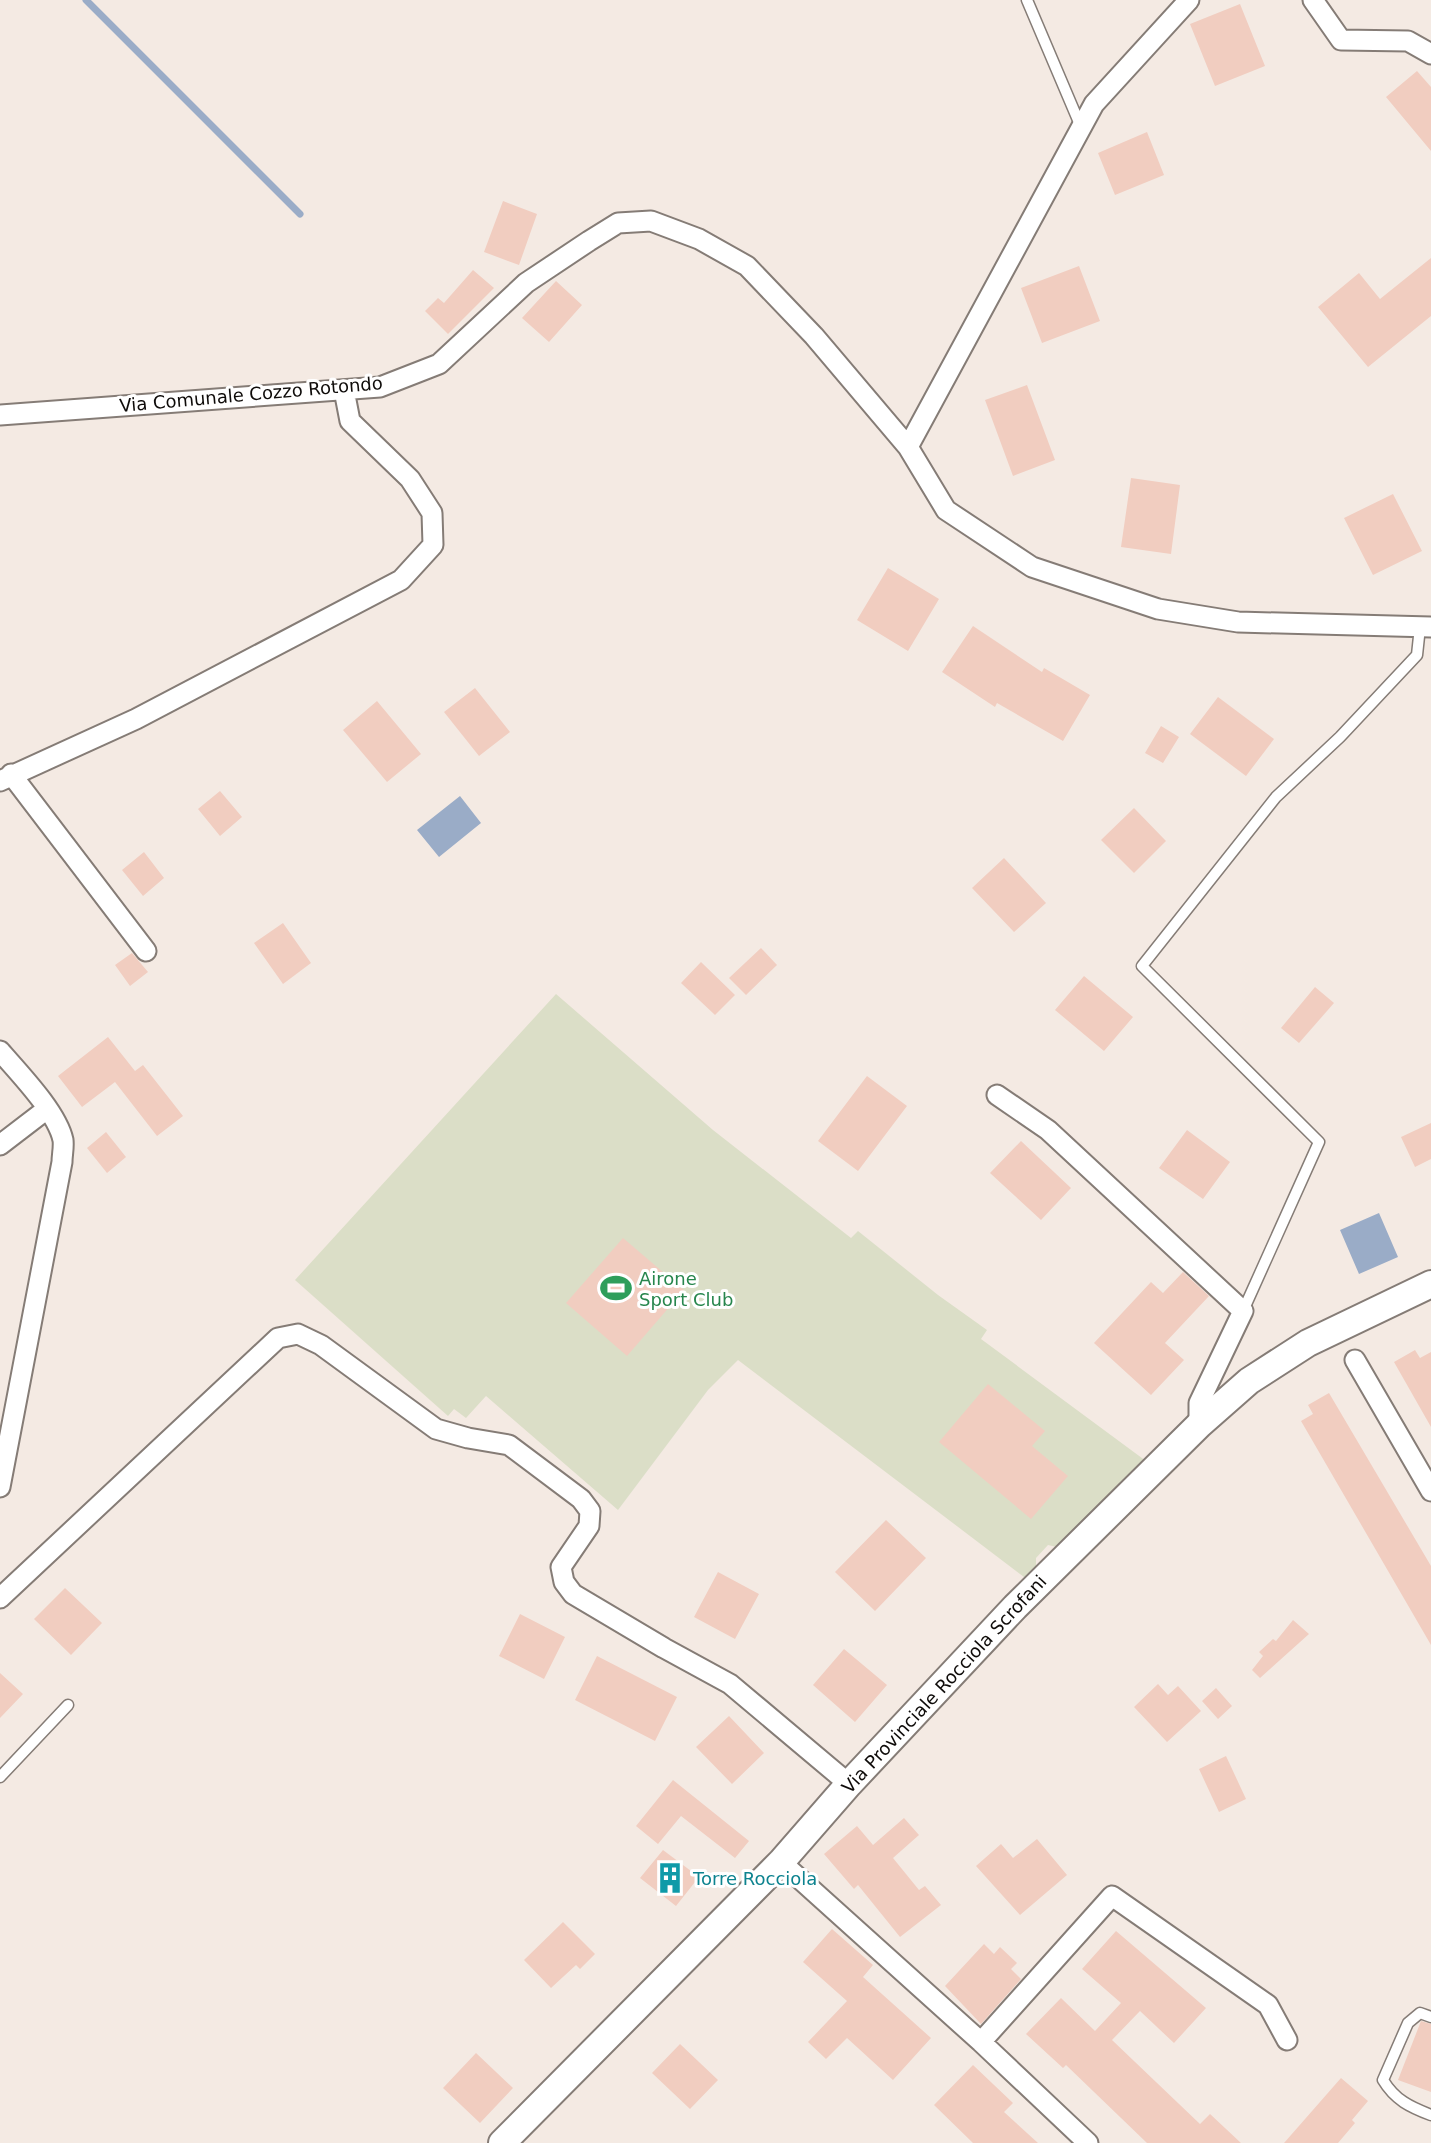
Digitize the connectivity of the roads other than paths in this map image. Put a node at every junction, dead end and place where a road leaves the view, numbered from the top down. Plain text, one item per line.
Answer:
1 (1027, 0) edge
2 (1189, 0) edge
3 (1313, 0) edge
4 (1431, 54) edge
5 (1081, 128) junction
6 (344, 390) junction
7 (0, 415) edge
8 (908, 447) junction
9 (1425, 627) edge
10 (6, 777) edge
11 (146, 951) dead end
12 (0, 1051) edge
13 (998, 1095) dead end
14 (47, 1109) junction
15 (0, 1145) edge
16 (1431, 1284) edge
17 (1243, 1311) junction
18 (1355, 1360) dead end
19 (1199, 1425) junction
20 (0, 1487) edge
21 (1431, 1491) edge
22 (0, 1598) edge
23 (68, 1705) dead end
24 (0, 1777) edge
25 (849, 1784) junction
26 (781, 1862) junction
27 (1431, 2017) edge
28 (1287, 2040) dead end
29 (981, 2042) junction
30 (1431, 2115) edge
31 (502, 2143) edge
32 (1088, 2143) edge

1 - 5 lane
2 - 5 street
3 - 4 street
5 - 8 street
6 - 7 street, Via Comunale Cozzo Rotondo
6 - 8 street, Via Comunale Cozzo Rotondo
6 - 10 street
8 - 9 street, Via Comunale Cozzo Rotondo
9 - 17 lane
10 - 11 street
12 - 14 street
13 - 17 street
14 - 15 street
14 - 20 street
16 - 19 street, Via Provinciale Rocciola Scrofani
17 - 19 street
18 - 21 street
19 - 25 street, Via Provinciale Rocciola Scrofani
22 - 25 street
23 - 24 lane
25 - 26 street, Via Provinciale Rocciola Scrofani
26 - 29 street
26 - 31 street, Via Provinciale Rocciola Scrofani
27 - 30 lane
28 - 29 street
29 - 32 street

